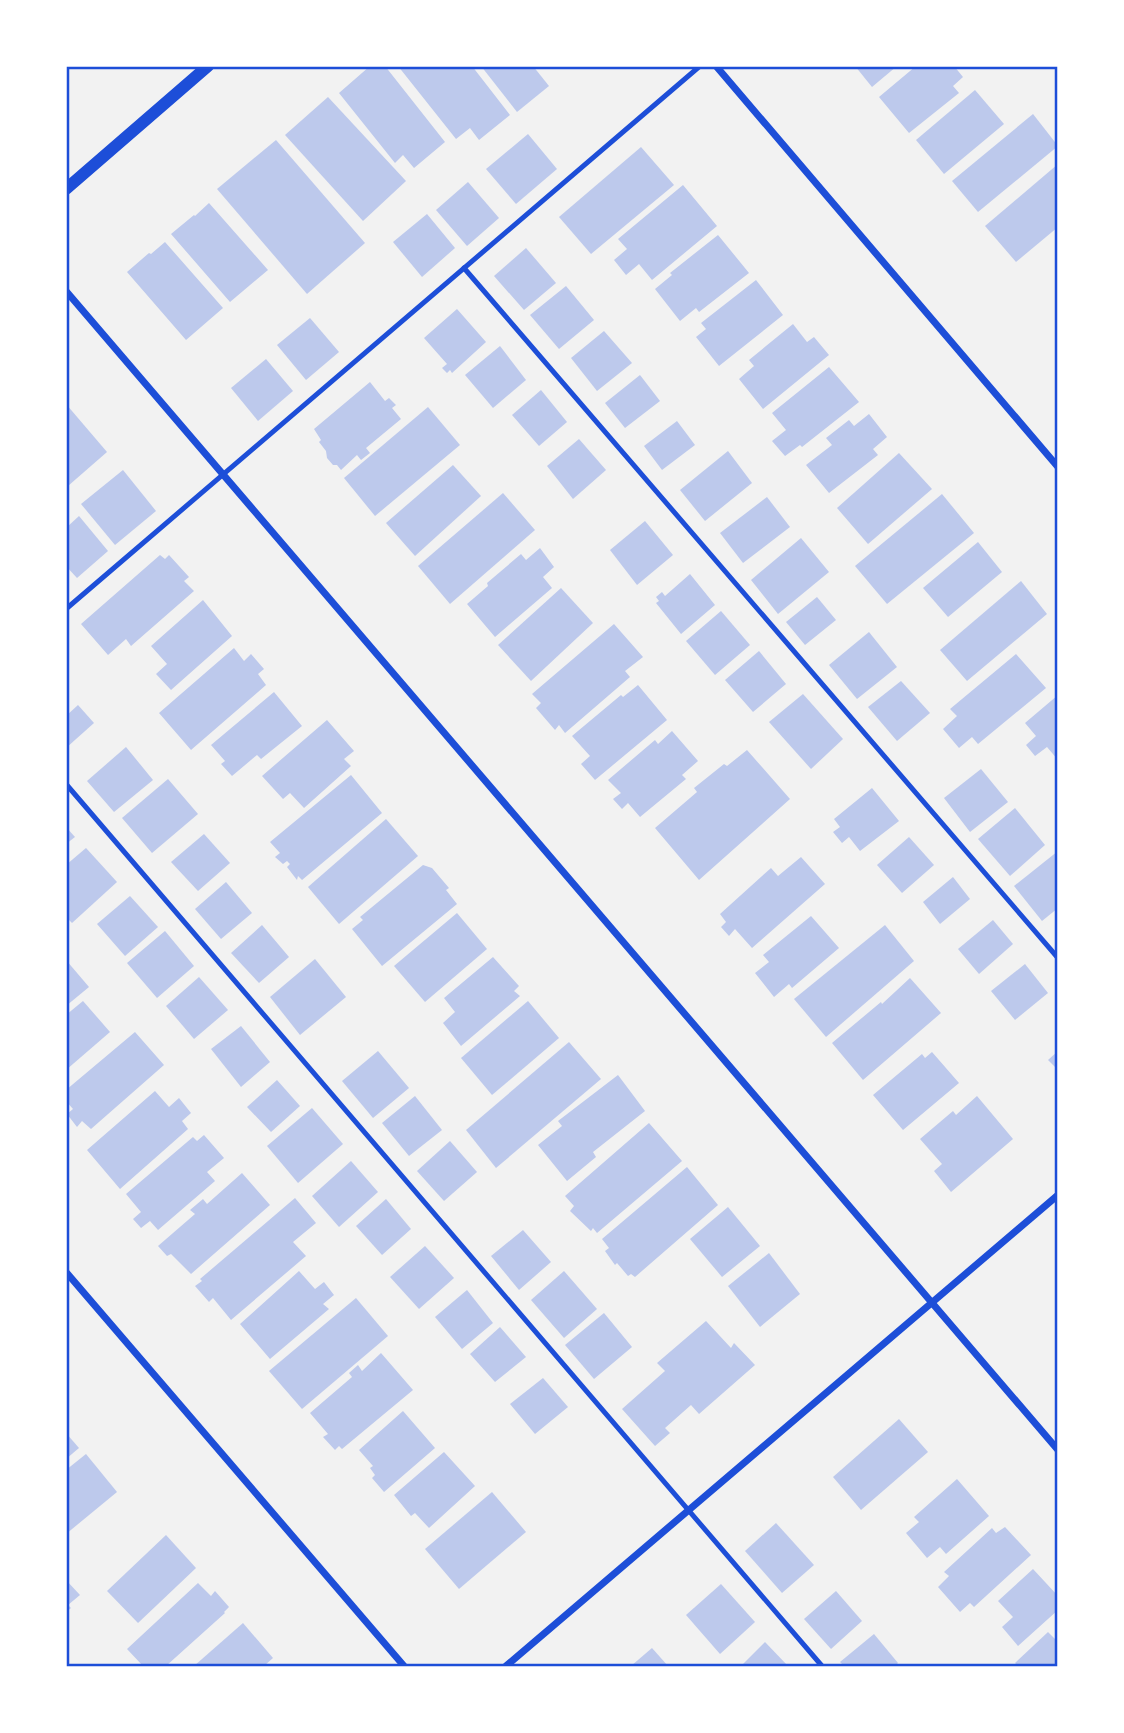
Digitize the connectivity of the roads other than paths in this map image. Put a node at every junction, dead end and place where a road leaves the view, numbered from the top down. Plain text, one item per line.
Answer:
1 (208, 66) edge
2 (700, 66) edge
3 (716, 66) edge
4 (66, 188) edge
5 (464, 268) junction
6 (66, 291) edge
7 (1058, 467) edge
8 (223, 475) junction
9 (66, 609) edge
10 (66, 784) edge
11 (1058, 958) edge
12 (1058, 1195) edge
13 (66, 1272) edge
14 (932, 1303) junction
15 (1058, 1450) edge
16 (688, 1510) junction
17 (404, 1667) edge
18 (506, 1667) edge
19 (822, 1667) edge

1 - 4 street
2 - 5 lane
3 - 7 street
5 - 8 lane
5 - 11 lane
6 - 8 street
8 - 9 lane
8 - 14 street
10 - 16 lane
12 - 14 street
13 - 17 street
14 - 15 street
14 - 16 street
16 - 18 street
16 - 19 lane

